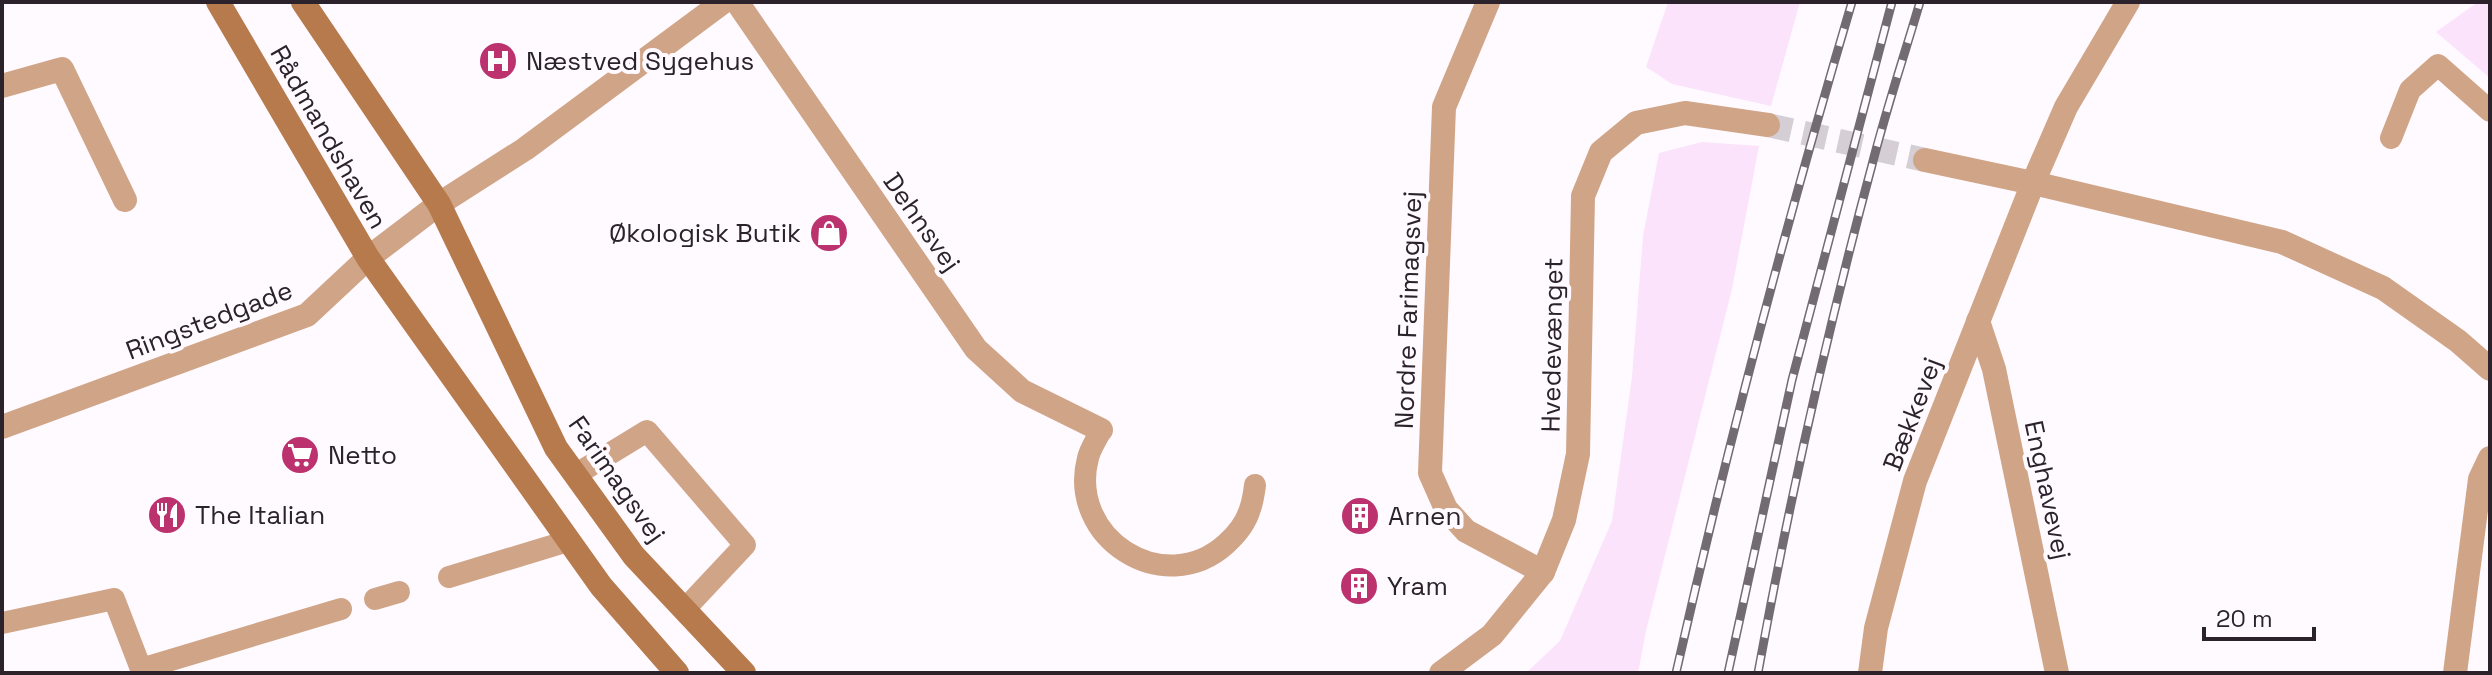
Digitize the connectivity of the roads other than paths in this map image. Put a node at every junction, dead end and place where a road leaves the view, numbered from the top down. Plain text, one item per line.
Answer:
1 (218, 2) edge
2 (303, 2) edge
3 (723, 2) edge
4 (737, 2) edge
5 (1488, 2) edge
6 (2128, 2) edge
7 (2, 86) edge
8 (2490, 111) edge
9 (1768, 125) tunnel mouth
10 (2391, 138) dead end
11 (1925, 160) tunnel mouth
12 (2033, 183) junction
13 (125, 200) dead end
14 (439, 204) junction
15 (368, 258) junction
16 (1978, 321) junction
17 (2490, 369) edge
18 (2, 427) edge
19 (1101, 430) joint
20 (2490, 458) edge
21 (575, 475) junction
22 (1255, 485) dead end
23 (568, 541) junction
24 (1543, 572) junction
25 (449, 577) dead end
26 (399, 592) dead end
27 (375, 599) dead end
28 (341, 609) dead end
29 (684, 610) junction
30 (2, 623) edge
31 (168, 667) edge
32 (677, 673) edge
33 (744, 673) edge
34 (1441, 673) edge
35 (1870, 673) edge
36 (2057, 673) edge
37 (2455, 673) edge

1 - 15 main road, Rådmandshaven
2 - 14 main road, Rådmandshaven
3 - 14 street, Ringstedgade
4 - 19 street, Dehnsvej
5 - 24 street, Nordre Farimagsvej
6 - 12 street, Bækkevej
7 - 13 street
8 - 10 lane
9 - 24 street, Hvedevænget
11 - 12 street
12 - 16 street, Bækkevej
12 - 17 street
14 - 15 street, Ringstedgade
14 - 21 main road, Farimagsvej
15 - 18 street, Ringstedgade
15 - 23 main road
16 - 35 street, Bækkevej
16 - 36 street, Enghavevej
19 - 22 lane
20 - 37 street
21 - 29 main road, Farimagsvej
21 - 29 lane
23 - 25 lane
23 - 32 main road
24 - 34 street, Hvedevænget
26 - 27 lane
28 - 31 lane
29 - 33 main road, Farimagsvej
30 - 31 lane

